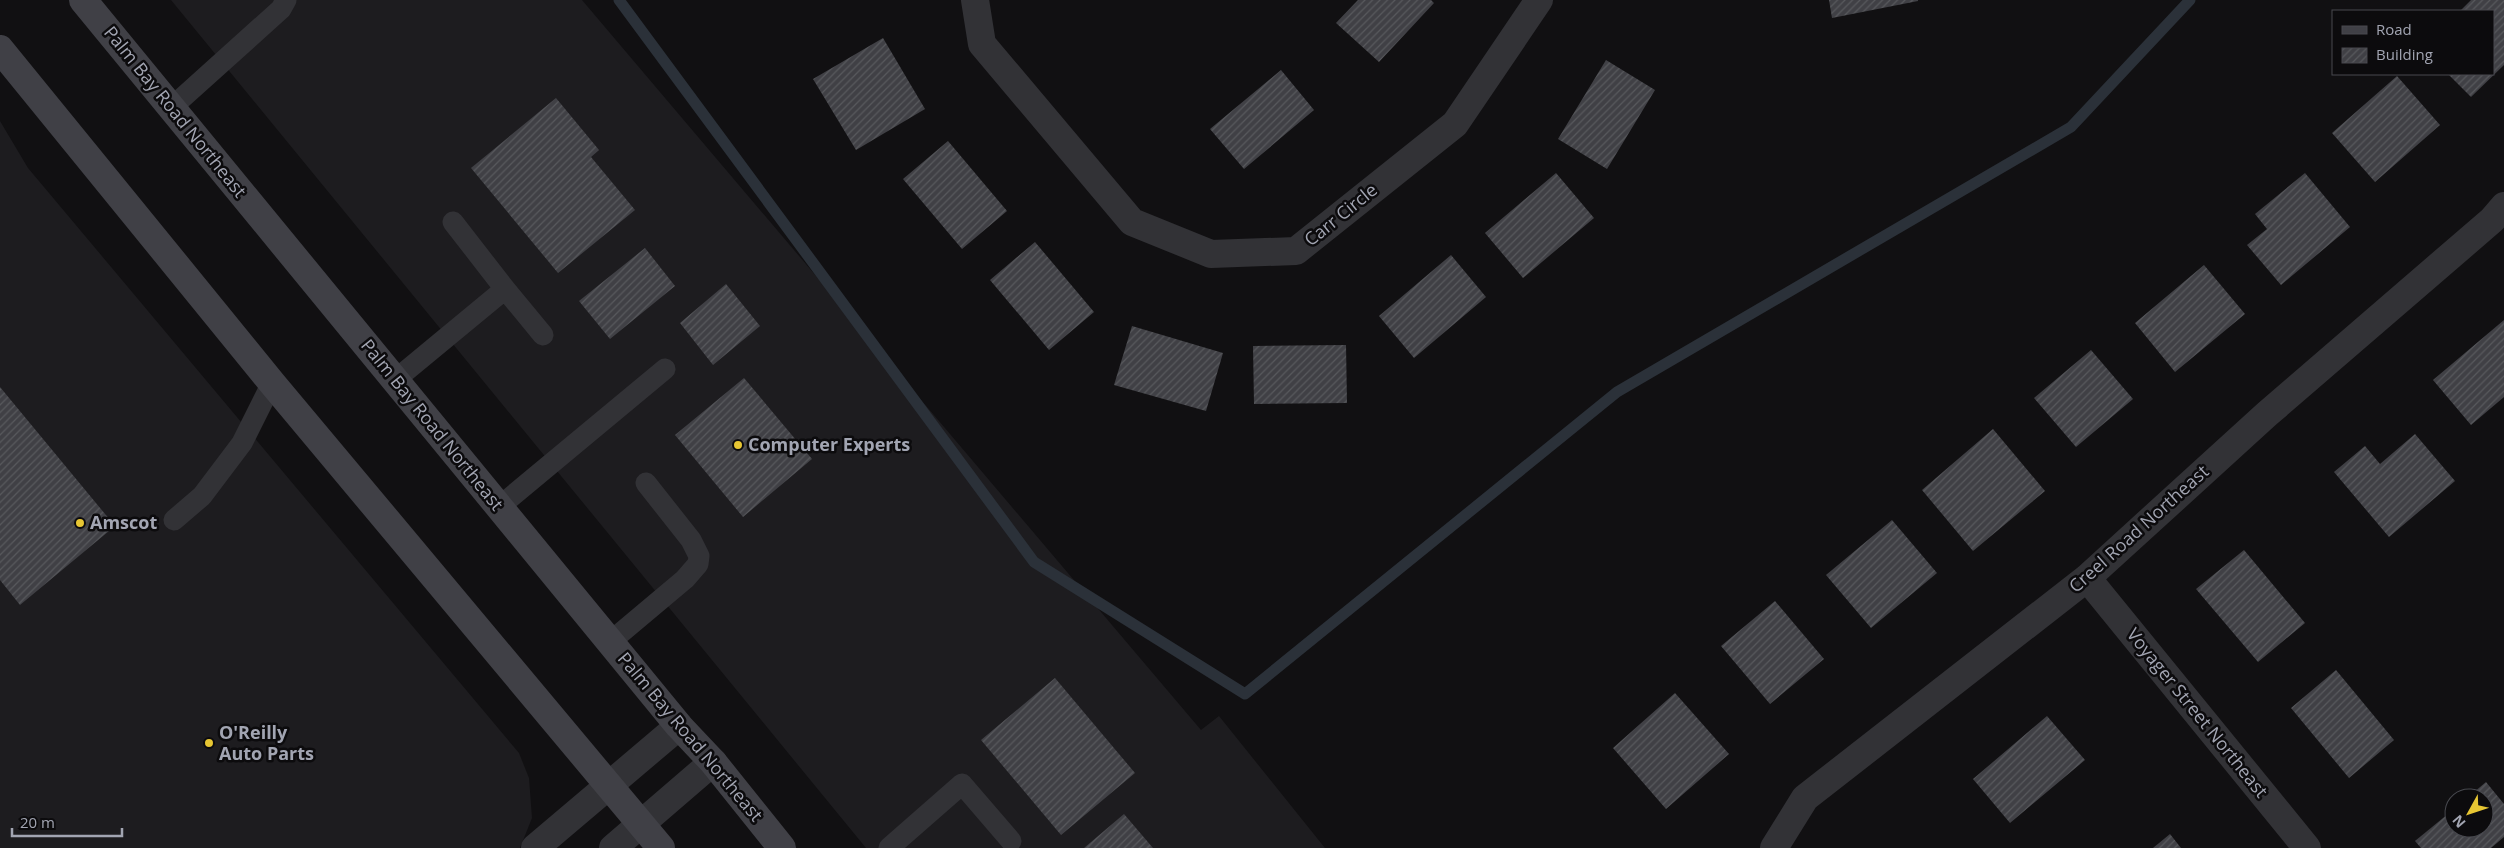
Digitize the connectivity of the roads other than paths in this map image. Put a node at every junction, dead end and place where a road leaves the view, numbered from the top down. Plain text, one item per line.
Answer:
1 (83, 0) edge
2 (286, 0) edge
3 (975, 0) edge
4 (1539, 0) edge
5 (0, 49) edge
6 (171, 108) junction
7 (2504, 206) edge
8 (453, 222) dead end
9 (506, 289) junction
10 (543, 335) dead end
11 (665, 369) dead end
12 (395, 380) junction
13 (272, 383) junction
14 (646, 483) dead end
15 (499, 507) junction
16 (174, 520) dead end
17 (2087, 578) junction
18 (610, 642) junction
19 (679, 726) junction
20 (713, 762) junction
21 (609, 785) junction
22 (641, 824) junction
23 (1011, 841) dead end
24 (536, 848) edge
25 (613, 848) edge
26 (661, 848) edge
27 (782, 848) edge
28 (889, 848) edge
29 (1774, 848) edge
30 (2307, 848) edge

1 - 6 main road, Palm Bay Road Northeast
2 - 6 lane
3 - 4 street, Carr Circle
5 - 13 main road
6 - 12 main road, Palm Bay Road Northeast
7 - 17 street, Creel Road Northeast
8 - 9 lane
9 - 10 lane
9 - 12 lane
11 - 15 lane
12 - 15 main road, Palm Bay Road Northeast
13 - 16 lane
13 - 21 main road
14 - 18 lane
15 - 18 main road, Palm Bay Road Northeast
17 - 29 street, Creel Road Northeast
17 - 30 street, Voyager Street Northeast
18 - 19 main road, Palm Bay Road Northeast
19 - 20 main road, Palm Bay Road Northeast
19 - 21 street
20 - 22 street
20 - 27 main road, Palm Bay Road Northeast
21 - 22 main road
21 - 24 street
22 - 25 street
22 - 26 main road
23 - 28 lane

